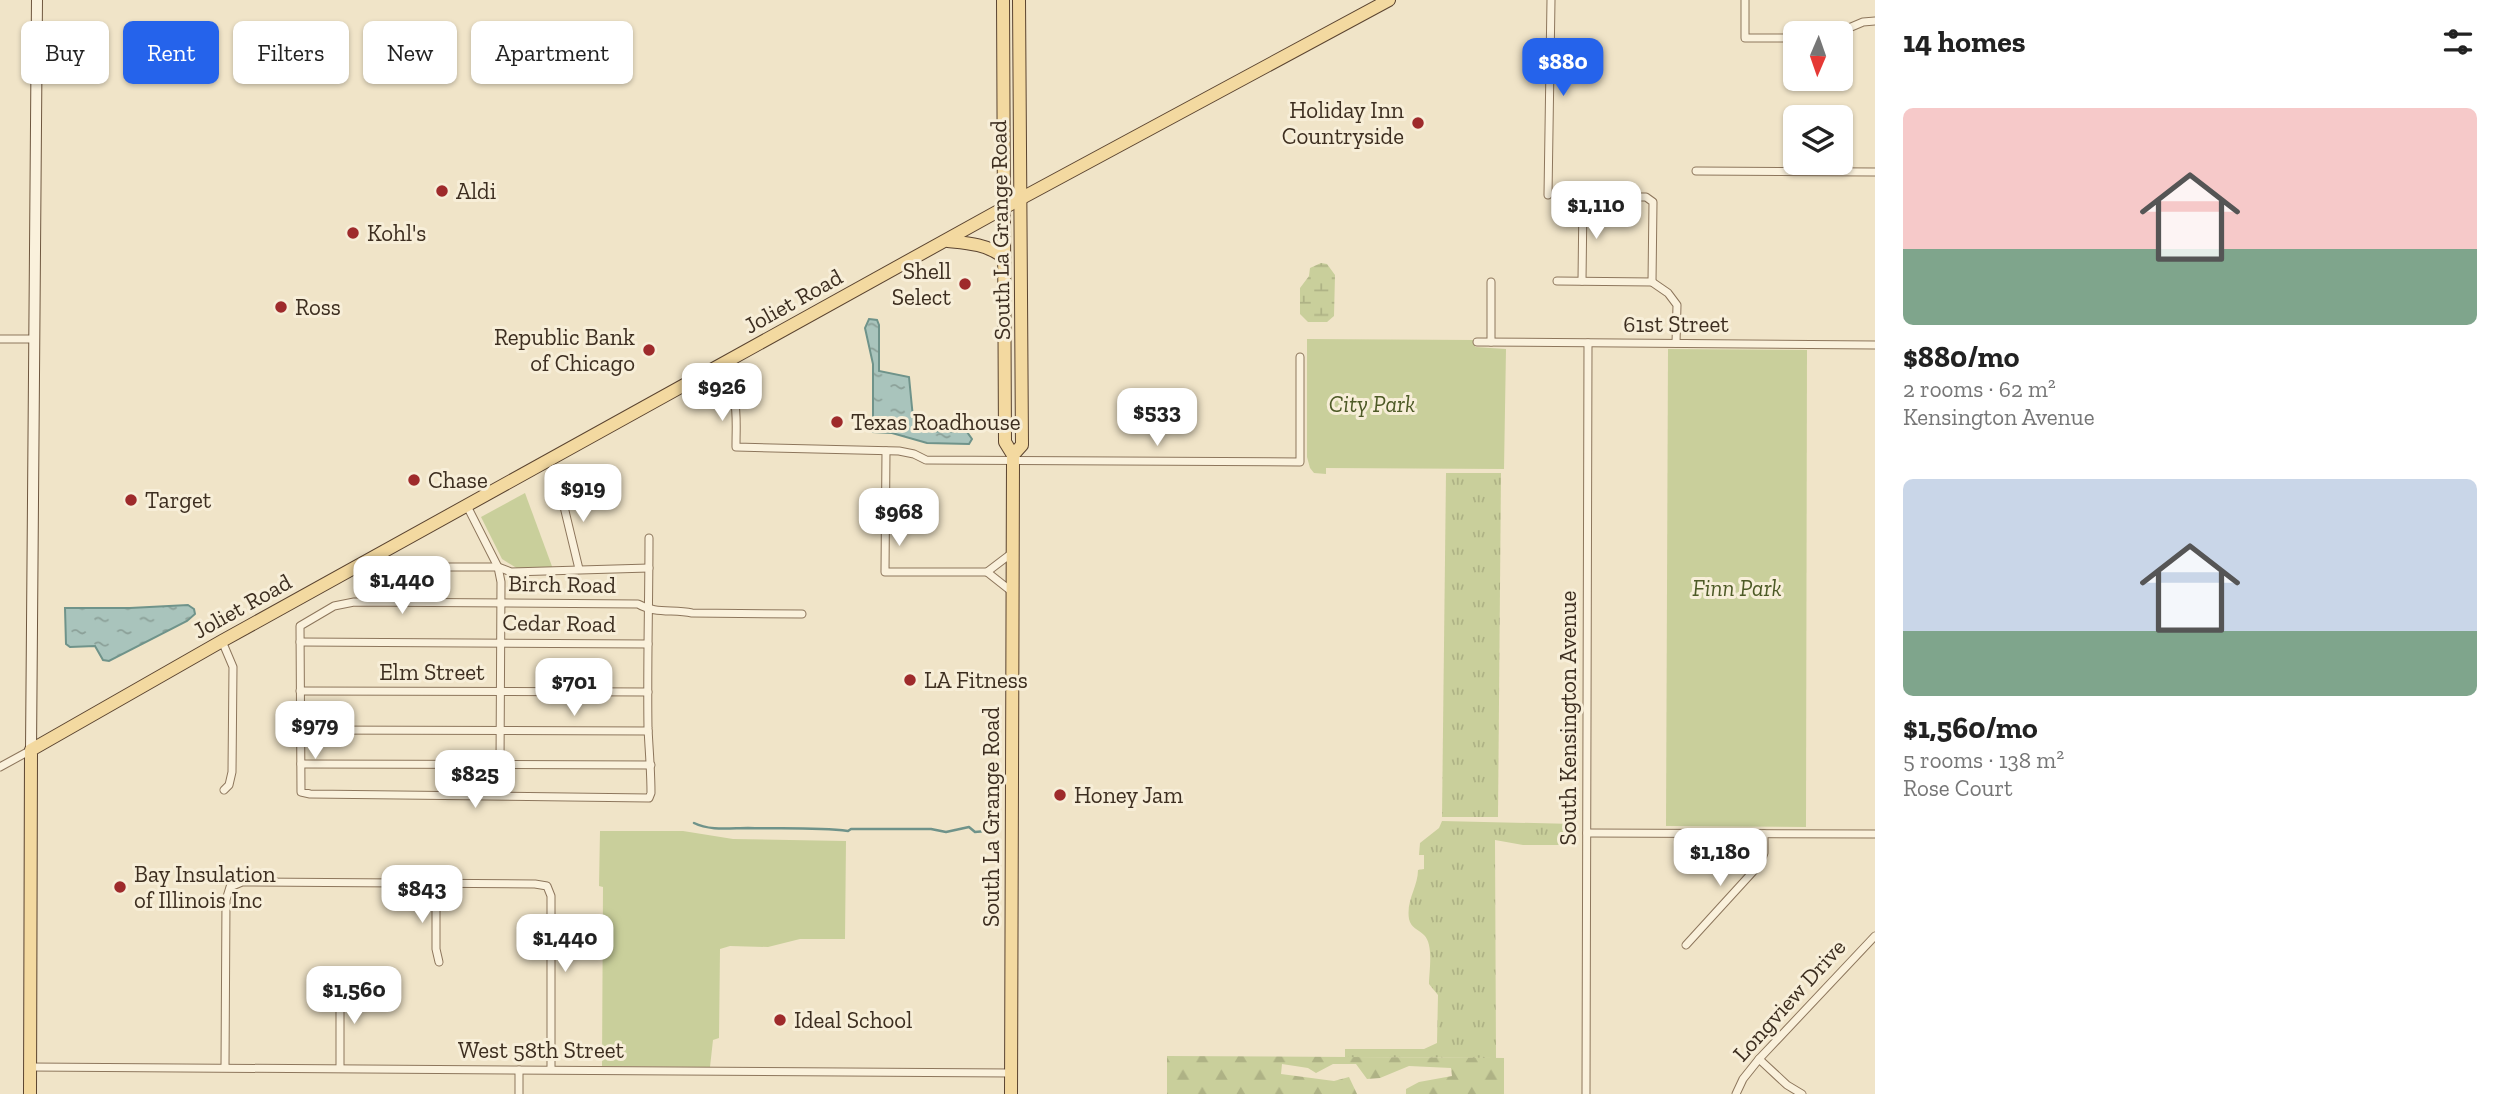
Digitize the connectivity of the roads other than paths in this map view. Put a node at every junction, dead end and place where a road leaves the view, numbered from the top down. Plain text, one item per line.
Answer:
1 (37, 0) edge
2 (1003, 0) edge
3 (1019, 0) edge
4 (1389, 0) edge
5 (1551, 0) edge
6 (1745, 0) edge
7 (1875, 21) edge
8 (1853, 26) edge
9 (1783, 38) edge
10 (1696, 171) dead end
11 (1875, 173) edge
12 (1548, 195) dead end
13 (1020, 199) junction
14 (1003, 209) junction
15 (947, 241) junction
16 (1002, 256) junction
17 (1558, 281) dead end
18 (1581, 281) junction
19 (1491, 282) dead end
20 (1652, 282) junction
21 (0, 339) edge
22 (35, 339) junction
23 (1477, 342) dead end
24 (1491, 342) junction
25 (1588, 343) junction
26 (1676, 343) junction
27 (1875, 345) edge
28 (1300, 357) dead end
29 (718, 366) junction
30 (886, 451) junction
31 (1013, 458) junction
32 (559, 486) dead end
33 (467, 506) junction
34 (649, 538) dead end
35 (1013, 552) junction
36 (407, 567) dead end
37 (498, 567) junction
38 (649, 568) junction
39 (579, 569) junction
40 (987, 572) junction
41 (1013, 592) junction
42 (501, 603) junction
43 (649, 610) junction
44 (802, 614) dead end
45 (222, 641) junction
46 (300, 642) junction
47 (501, 642) junction
48 (648, 644) junction
49 (300, 691) junction
50 (500, 692) junction
51 (648, 692) junction
52 (301, 730) junction
53 (649, 731) junction
54 (500, 732) junction
55 (31, 750) junction
56 (301, 764) junction
57 (500, 765) junction
58 (651, 765) junction
59 (0, 767) edge
60 (224, 790) dead end
61 (1587, 833) junction
62 (1764, 834) junction
63 (1875, 834) edge
64 (436, 883) junction
65 (1875, 936) edge
66 (1686, 945) dead end
67 (439, 962) dead end
68 (335, 989) dead end
69 (1759, 1059) junction
70 (30, 1067) junction
71 (225, 1067) junction
72 (340, 1068) junction
73 (551, 1069) junction
74 (519, 1070) junction
75 (1011, 1073) junction
76 (30, 1094) edge
77 (519, 1094) edge
78 (1011, 1094) edge
79 (1586, 1094) edge
80 (1736, 1094) edge
81 (1802, 1094) edge

1 - 22 street
2 - 14 main road, South La Grange Road
3 - 13 main road, South La Grange Road
4 - 13 main road, Joliet Road
5 - 12 street
6 - 9 street
7 - 8 street
10 - 11 street
13 - 14 main road, Joliet Road
13 - 31 main road, South La Grange Road
14 - 15 main road, Joliet Road
14 - 16 main road, South La Grange Road
15 - 16 main road
15 - 29 main road, Joliet Road
16 - 31 main road, South La Grange Road
17 - 18 street
18 - 20 street
18 - 20 street
19 - 24 street
20 - 26 street
21 - 22 street
22 - 55 street
23 - 24 street, 61st Street
24 - 25 street, 61st Street
25 - 26 street, 61st Street
25 - 61 street, South Kensington Avenue
26 - 27 street, 61st Street
28 - 31 street
29 - 30 street
29 - 33 main road, Joliet Road
30 - 31 street
30 - 40 street
31 - 35 main road, South La Grange Road
32 - 39 street
33 - 37 street
33 - 45 main road, Joliet Road
34 - 38 street
35 - 40 street
35 - 41 main road, South La Grange Road
36 - 37 street
37 - 39 street
37 - 42 street
38 - 39 street
38 - 43 street
40 - 41 street
41 - 75 main road, South La Grange Road
42 - 43 street, Birch Road
42 - 46 street, Birch Road
42 - 47 street
43 - 44 street, Birch Road
43 - 48 street
45 - 55 main road, Joliet Road
45 - 60 street
46 - 47 street, Cedar Road
46 - 49 street
47 - 48 street, Cedar Road
47 - 50 street
48 - 51 street
49 - 50 street, Elm Street
49 - 52 street
50 - 51 street, Elm Street
50 - 54 street
51 - 53 street
52 - 54 street
52 - 56 street
53 - 54 street
53 - 58 street
54 - 57 street
55 - 59 street, Joliet Road
55 - 70 main road
56 - 57 street
56 - 58 street
57 - 58 street
61 - 62 street
61 - 79 street, South Kensington Avenue
62 - 63 street
62 - 66 street
64 - 67 street
64 - 71 street
64 - 73 street
65 - 69 street, Longview Drive
68 - 72 street
69 - 80 street, Longview Drive
69 - 81 street
70 - 71 street, West 58th Street
70 - 76 main road
71 - 72 street, West 58th Street
72 - 74 street, West 58th Street
73 - 74 street, West 58th Street
73 - 75 street, West 58th Street
74 - 77 street
75 - 78 main road, South La Grange Road

